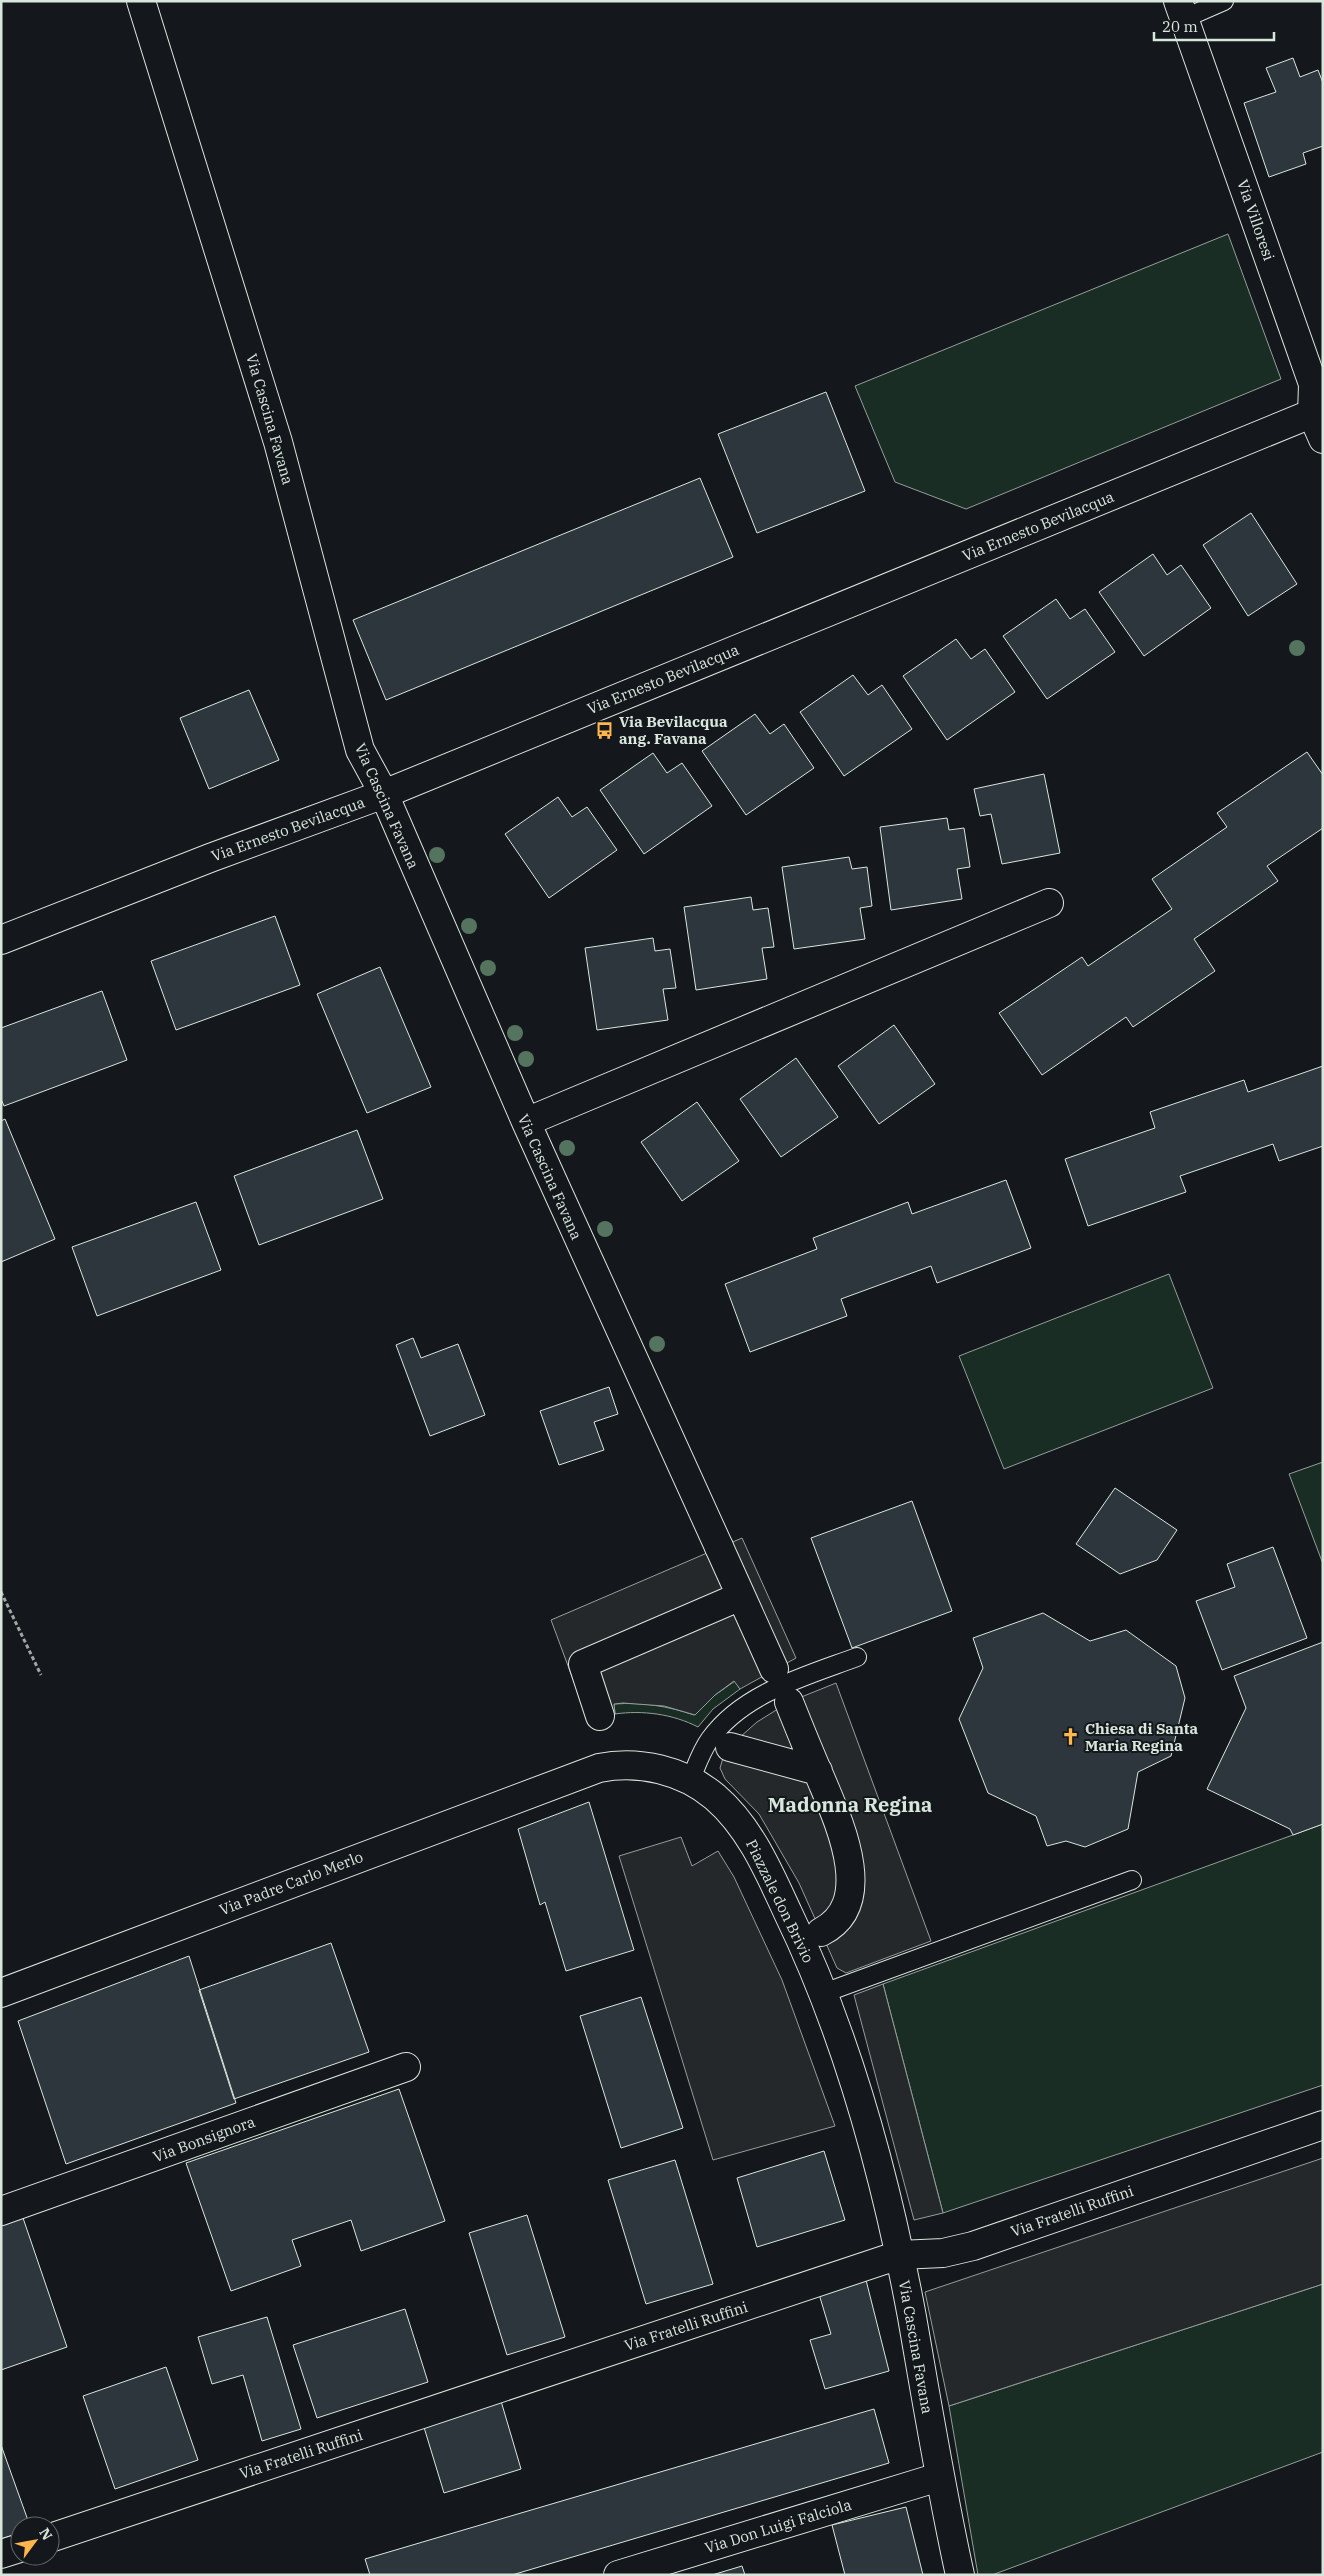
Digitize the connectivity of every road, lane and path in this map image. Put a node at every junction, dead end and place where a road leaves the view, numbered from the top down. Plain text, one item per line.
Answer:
1 (141, 1) edge
2 (1224, 1) edge
3 (1182, 10) edge
4 (1317, 412) edge
5 (1323, 439) edge
6 (384, 794) junction
7 (1049, 902) dead end
8 (1, 940) edge
9 (526, 1122) junction
10 (1, 1592) edge
11 (741, 1596) junction
12 (857, 1657) dead end
13 (774, 1669) dead end
14 (40, 1675) dead end
15 (789, 1702) dead end
16 (600, 1716) dead end
17 (730, 1747) dead end
18 (818, 1771) junction
19 (580, 1773) joint
20 (690, 1781) junction
21 (1132, 1880) dead end
22 (820, 1932) dead end
23 (1, 1993) edge
24 (824, 1993) junction
25 (406, 2067) dead end
26 (865, 2120) joint
27 (1323, 2125) edge
28 (1, 2211) edge
29 (899, 2255) junction
30 (938, 2477) junction
31 (60, 2535) edge
32 (618, 2575) edge
33 (960, 2575) edge

1 - 6 street, Via Cascina Favana
2 - 3 lane
3 - 4 street, Via Villoresi
4 - 5 street, Via Villoresi
4 - 6 street, Via Ernesto Bevilacqua
6 - 8 street, Via Ernesto Bevilacqua
6 - 9 street, Via Cascina Favana
7 - 9 street
9 - 11 street, Via Cascina Favana
10 - 14 path
11 - 13 street, Via Cascina Favana
11 - 16 street
12 - 20 lane
15 - 18 street
17 - 18 street
18 - 22 street
19 - 20 street, Piazzale don Brivio
19 - 23 street, Via Padre Carlo Merlo
20 - 24 street, Piazzale don Brivio
21 - 24 lane
24 - 26 street, Piazzale don Brivio
25 - 28 street, Via Bonsignora
26 - 29 street, Via Cascina Favana
27 - 29 street, Via Fratelli Ruffini
29 - 30 street, Via Cascina Favana
29 - 31 street, Via Fratelli Ruffini
30 - 32 street, Via Don Luigi Falciola
30 - 33 street, Via Cascina Favana

